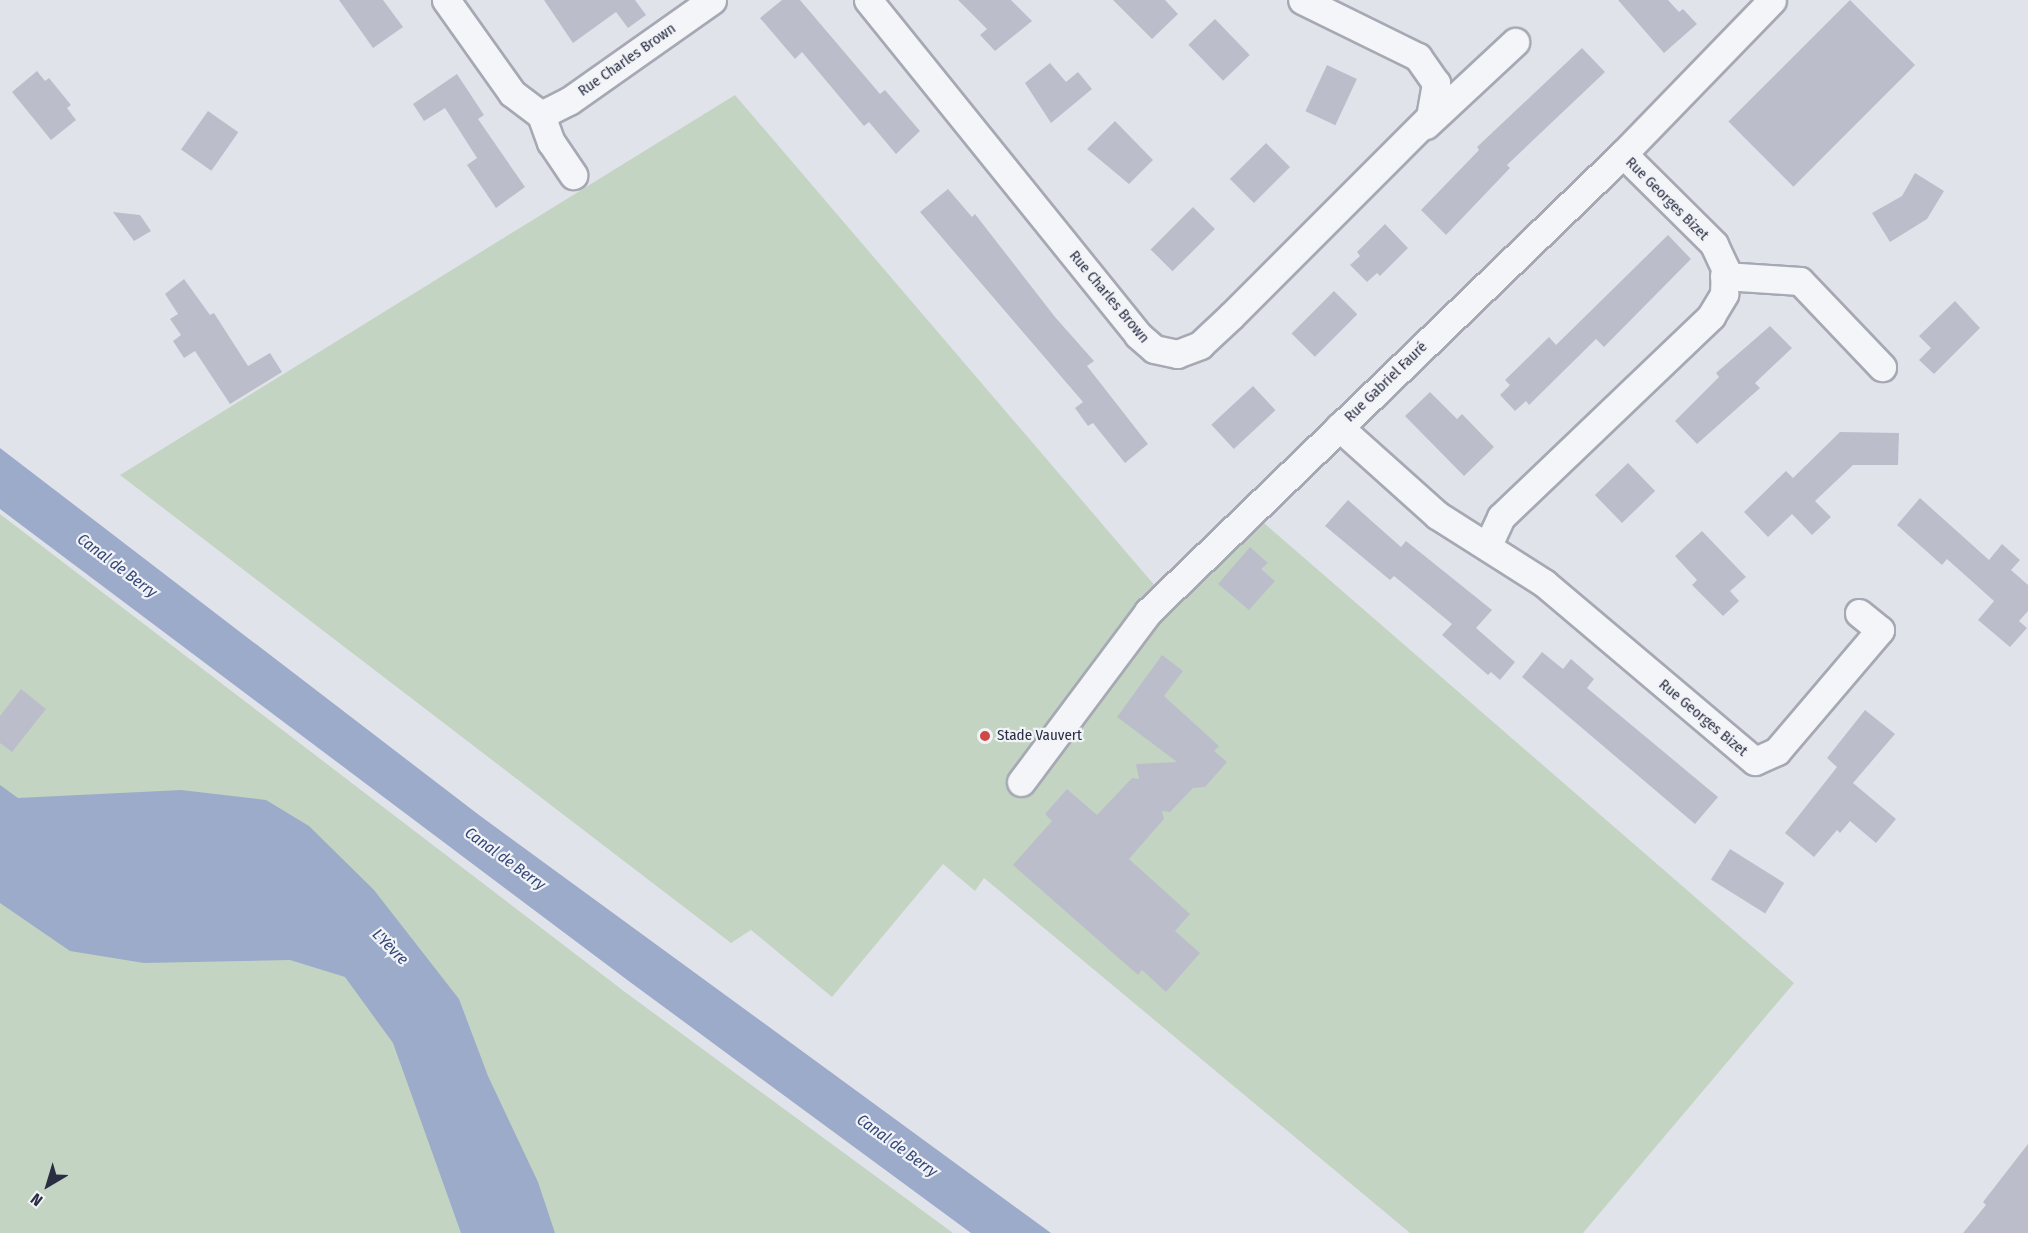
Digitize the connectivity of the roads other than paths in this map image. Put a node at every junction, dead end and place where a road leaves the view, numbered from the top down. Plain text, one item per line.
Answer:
1 (446, 0) edge
2 (712, 0) edge
3 (868, 0) edge
4 (1302, 0) edge
5 (1772, 0) edge
6 (1515, 42) dead end
7 (541, 115) junction
8 (1416, 135) junction
9 (1623, 154) junction
10 (573, 175) dead end
11 (1724, 276) junction
12 (1882, 367) dead end
13 (1339, 427) junction
14 (1488, 545) junction
15 (1859, 613) dead end
16 (1021, 782) dead end

1 - 7 street
2 - 7 street, Rue Charles Brown
3 - 8 street, Rue Charles Brown
4 - 8 street, Rue Charles Brown
5 - 9 street, Rue Gabriel Fauré
6 - 8 street, Rue Charles Brown
7 - 10 street
9 - 11 street, Rue Georges Bizet
9 - 13 street, Rue Gabriel Fauré
11 - 12 street
11 - 14 street
13 - 14 street, Rue Georges Bizet
13 - 16 street, Rue Gabriel Fauré
14 - 15 street, Rue Georges Bizet

